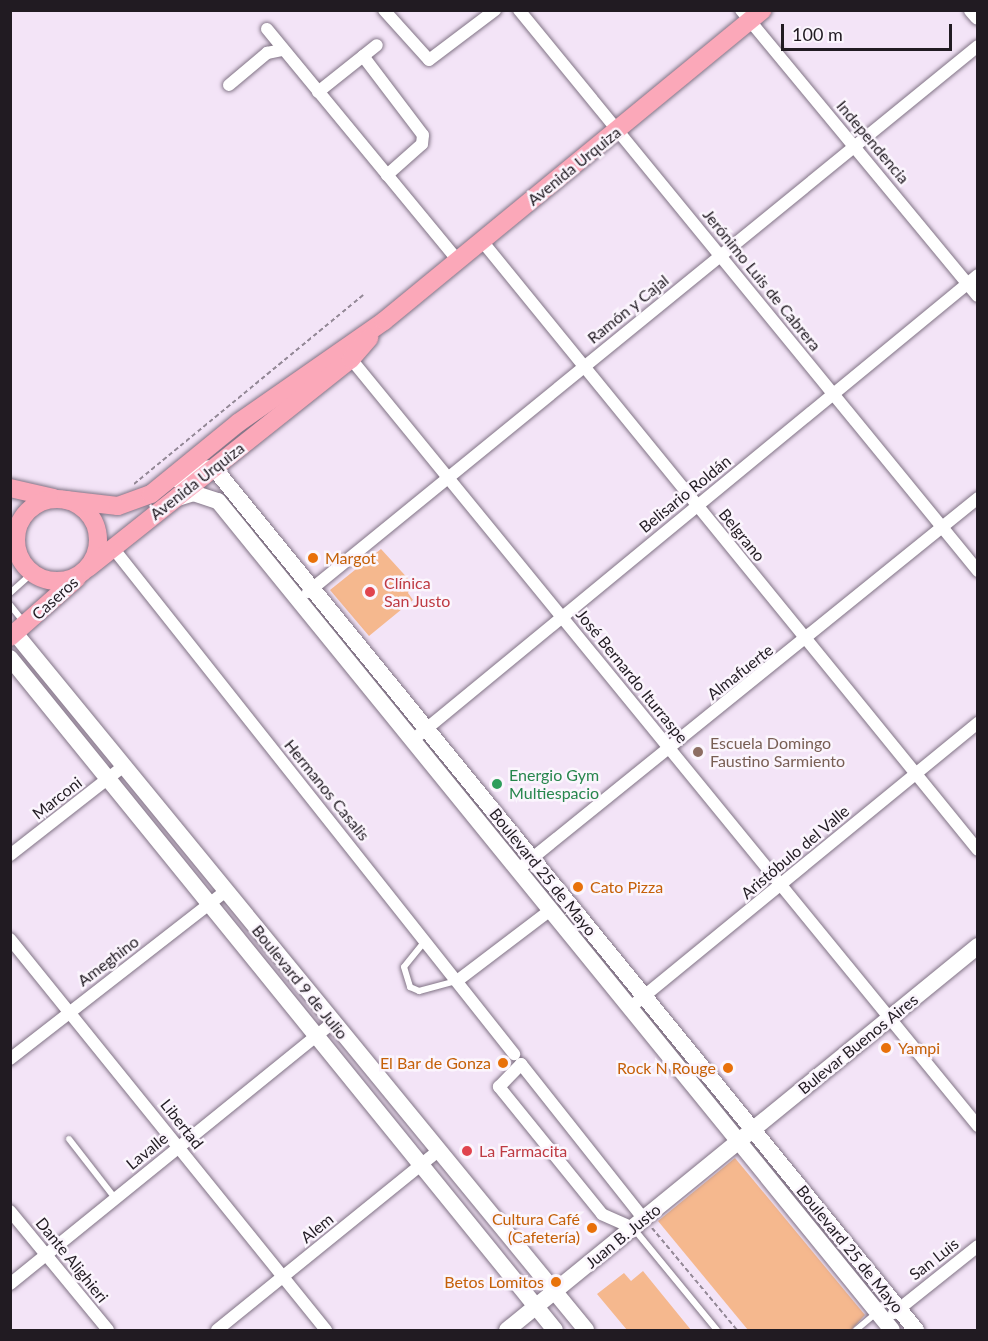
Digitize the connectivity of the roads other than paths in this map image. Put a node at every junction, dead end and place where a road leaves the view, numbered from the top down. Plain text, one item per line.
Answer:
1 (384, 10) edge
2 (495, 10) edge
3 (519, 10) edge
4 (972, 10) edge
5 (751, 14) edge
6 (978, 17) edge
7 (267, 29) dead end
8 (377, 45) dead end
9 (978, 46) edge
10 (283, 50) junction
11 (363, 56) junction
12 (229, 85) dead end
13 (318, 92) junction
14 (619, 129) junction
15 (855, 146) junction
16 (387, 175) junction
17 (482, 241) junction
18 (720, 256) junction
19 (458, 261) junction
20 (978, 275) edge
21 (967, 284) junction
22 (978, 296) edge
23 (384, 321) junction
24 (351, 359) junction
25 (584, 367) junction
26 (833, 394) junction
27 (214, 468) junction
28 (449, 477) junction
29 (10, 488) edge
30 (151, 494) junction
31 (978, 498) edge
32 (62, 499) junction
33 (171, 501) junction
34 (697, 506) junction
35 (942, 528) junction
36 (14, 546) edge
37 (113, 548) junction
38 (85, 570) junction
39 (978, 571) edge
40 (34, 574) junction
41 (11, 590) edge
42 (306, 594) junction
43 (10, 605) edge
44 (562, 617) junction
45 (20, 629) edge
46 (807, 641) junction
47 (10, 657) edge
48 (978, 723) edge
49 (420, 734) junction
50 (670, 748) junction
51 (124, 766) junction
52 (915, 774) junction
53 (108, 780) junction
54 (978, 850) edge
55 (10, 855) edge
56 (526, 863) junction
57 (781, 885) junction
58 (226, 891) junction
59 (210, 903) junction
60 (552, 909) junction
61 (10, 939) edge
62 (426, 941) junction
63 (978, 946) edge
64 (457, 981) junction
65 (638, 1001) junction
66 (71, 1010) junction
67 (890, 1018) junction
68 (333, 1022) junction
69 (317, 1035) junction
70 (10, 1059) edge
71 (517, 1059) junction
72 (978, 1126) edge
73 (753, 1130) junction
74 (69, 1139) dead end
75 (739, 1142) junction
76 (178, 1146) junction
77 (438, 1151) junction
78 (421, 1164) junction
79 (115, 1198) junction
80 (10, 1211) edge
81 (825, 1218) junction
82 (639, 1224) junction
83 (810, 1229) junction
84 (978, 1246) edge
85 (46, 1255) junction
86 (282, 1277) junction
87 (10, 1284) edge
88 (555, 1292) junction
89 (536, 1307) junction
90 (898, 1309) junction
91 (884, 1321) edge
92 (108, 1330) edge
93 (217, 1330) edge
94 (326, 1330) edge
95 (507, 1330) edge
96 (555, 1330) edge
97 (586, 1330) edge
98 (717, 1330) edge
99 (856, 1330) edge
100 (916, 1330) edge

1 - 2 street
3 - 14 street, Jerónimo Luis de Cabrera
4 - 6 main road
5 - 14 main road, Avenida Urquiza
5 - 15 street, Independencia
7 - 10 street
8 - 11 street
9 - 15 street, Ramón y Cajal
10 - 12 street
10 - 13 street
11 - 13 street
11 - 16 street
13 - 16 street
14 - 17 main road, Avenida Urquiza
14 - 18 street, Jerónimo Luis de Cabrera
15 - 18 street, Ramón y Cajal
15 - 21 street, Independencia
16 - 19 street
17 - 19 main road, Avenida Urquiza
17 - 25 street, Belgrano
18 - 25 street, Ramón y Cajal
18 - 26 street, Jerónimo Luis de Cabrera
19 - 23 main road, Avenida Urquiza
20 - 21 street, Belisario Roldán
21 - 22 street, Independencia
21 - 26 street, Belisario Roldán
23 - 24 main road, Avenida Urquiza
23 - 30 main road, Avenida Urquiza
24 - 27 main road, Avenida Urquiza
24 - 28 street, José Bernardo Iturraspe
25 - 28 street, Ramón y Cajal
25 - 34 street, Belgrano
26 - 34 street, Belisario Roldán
26 - 35 street, Jerónimo Luis de Cabrera
27 - 30 main road
27 - 33 main road, Avenida Urquiza
27 - 42 main road, Boulevard 25 de Mayo
28 - 42 street, Ramón y Cajal
28 - 44 street, José Bernardo Iturraspe
29 - 32 main road, Avenida Urquiza
30 - 32 main road, Avenida Urquiza
31 - 35 street, Almafuerte
32 - 36 main road
32 - 38 main road
33 - 37 main road, Avenida Urquiza
33 - 42 main road, Boulevard 25 de Mayo
34 - 44 street, Belisario Roldán
34 - 46 street, Belgrano
35 - 39 street, Jerónimo Luis de Cabrera
35 - 46 street, Almafuerte
36 - 40 main road
37 - 38 main road, Avenida Urquiza
37 - 62 street, Hermanos Casalis
38 - 40 main road
38 - 45 main road, Caseros
40 - 41 lane
40 - 45 main road, Caseros
42 - 49 main road, Boulevard 25 de Mayo
43 - 45 lane
44 - 49 street, Belisario Roldán
44 - 50 street, José Bernardo Iturraspe
45 - 51 main road, Boulevard 9 de Julio
46 - 50 street, Almafuerte
46 - 52 street, Belgrano
47 - 53 main road, Boulevard 9 de Julio
48 - 52 street, Aristóbulo del Valle
49 - 56 main road, Boulevard 25 de Mayo
50 - 56 street, Almafuerte
50 - 57 street, José Bernardo Iturraspe
51 - 53 street, Marconi
51 - 58 main road, Boulevard 9 de Julio
52 - 54 street, Belgrano
52 - 57 street, Aristóbulo del Valle
53 - 55 street, Marconi
53 - 59 main road, Boulevard 9 de Julio
56 - 60 main road, Boulevard 25 de Mayo
56 - 65 main road, Boulevard 25 de Mayo
57 - 65 street, Aristóbulo del Valle
57 - 67 street, José Bernardo Iturraspe
58 - 59 street, Ameghino
58 - 68 main road, Boulevard 9 de Julio
59 - 66 street, Ameghino
59 - 69 main road, Boulevard 9 de Julio
60 - 64 street
60 - 65 main road, Boulevard 25 de Mayo
61 - 66 street, Libertad
62 - 64 street, Hermanos Casalis
62 - 64 lane
63 - 67 main road, Bulevar Buenos Aires
64 - 71 street, Hermanos Casalis
65 - 73 main road, Boulevard 25 de Mayo
65 - 75 main road, Boulevard 25 de Mayo
66 - 70 street, Ameghino
66 - 76 street, Libertad
67 - 72 street, José Bernardo Iturraspe
67 - 73 main road, Bulevar Buenos Aires
68 - 69 street, Lavalle
68 - 77 main road, Boulevard 9 de Julio
69 - 76 street, Lavalle
69 - 78 main road, Boulevard 9 de Julio
71 - 82 street, Hermanos Casalis
71 - 82 street
73 - 75 main road, Bulevar Buenos Aires
73 - 81 main road, Boulevard 25 de Mayo
74 - 79 lane
75 - 82 main road, Juan B. Justo
75 - 83 main road, Boulevard 25 de Mayo
76 - 79 street, Lavalle
76 - 86 street, Libertad
77 - 78 street, Alem
77 - 88 main road, Boulevard 9 de Julio
78 - 86 street, Alem
78 - 89 main road, Boulevard 9 de Julio
79 - 85 street, Lavalle
80 - 85 street, Dante Alighieri
81 - 83 street, Boulevard 25 de Mayo
81 - 90 main road, Boulevard 25 de Mayo
82 - 88 main road, Juan B. Justo
82 - 98 lane
83 - 91 main road, Boulevard 25 de Mayo
84 - 90 street, San Luis
85 - 87 street, Lavalle
85 - 92 street, Dante Alighieri
86 - 93 street, Alem
86 - 94 street, Libertad
88 - 89 main road, Juan B. Justo
88 - 97 main road, Boulevard 9 de Julio
89 - 95 main road, Juan B. Justo
89 - 96 main road, Boulevard 9 de Julio
90 - 91 street, San Luis
90 - 100 main road, Boulevard 25 de Mayo
91 - 99 lane

